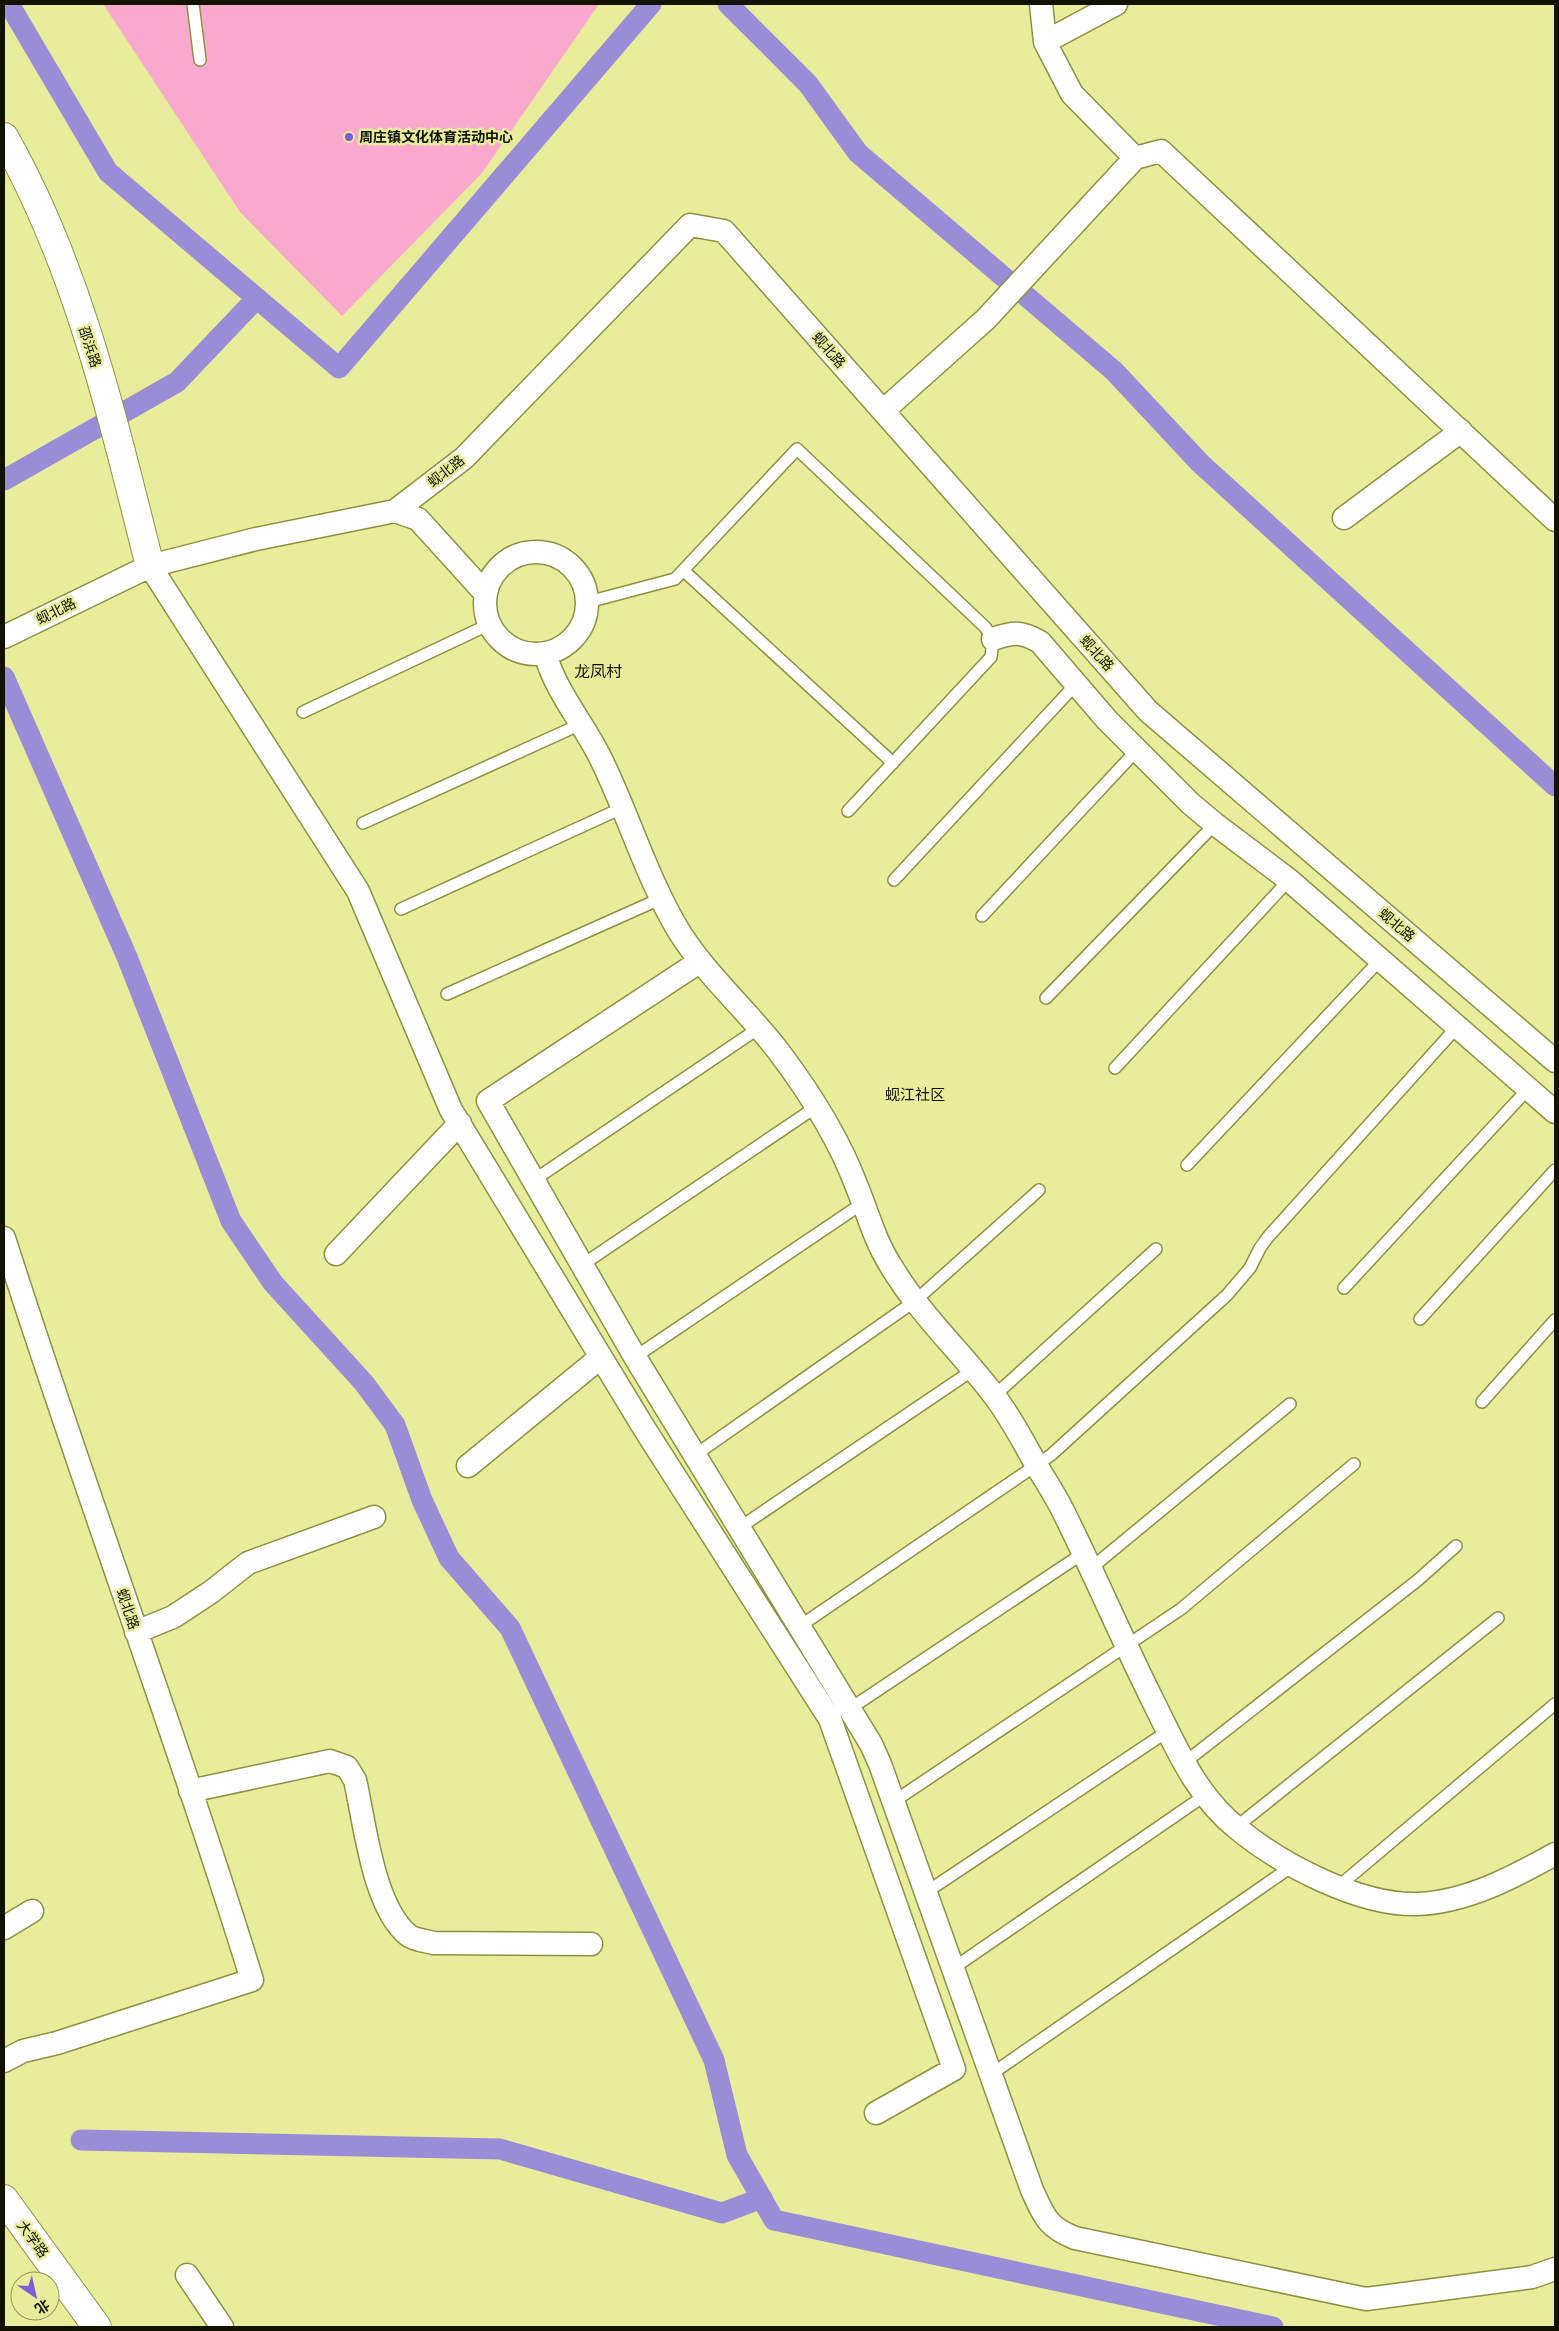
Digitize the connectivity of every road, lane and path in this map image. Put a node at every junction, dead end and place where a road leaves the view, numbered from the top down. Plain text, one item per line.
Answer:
1 (193, 4) edge
2 (1041, 4) edge
3 (1116, 4) edge
4 (1045, 42) junction
5 (200, 60) dead end
6 (4, 137) edge
7 (1135, 158) junction
8 (883, 411) junction
9 (1460, 431) junction
10 (395, 511) junction
11 (1344, 518) dead end
12 (1555, 520) edge
13 (150, 566) junction
14 (684, 571) junction
15 (486, 594) junction
16 (588, 602) junction
17 (490, 624) junction
18 (5, 637) edge
19 (993, 639) junction
20 (545, 653) junction
21 (1077, 683) junction
22 (303, 712) dead end
23 (581, 724) junction
24 (1137, 750) junction
25 (893, 763) junction
26 (622, 808) junction
27 (848, 811) dead end
28 (363, 823) dead end
29 (1215, 824) junction
30 (894, 880) dead end
31 (1289, 880) junction
32 (662, 898) junction
33 (401, 909) dead end
34 (982, 916) dead end
35 (1380, 960) junction
36 (699, 962) junction
37 (447, 994) dead end
38 (1046, 998) dead end
39 (759, 1028) junction
40 (1456, 1028) junction
41 (1555, 1061) edge
42 (1115, 1068) dead end
43 (1528, 1089) junction
44 (816, 1107) junction
45 (1555, 1112) edge
46 (460, 1124) junction
47 (1187, 1165) dead end
48 (1555, 1170) edge
49 (534, 1180) junction
50 (1039, 1190) dead end
51 (863, 1203) junction
52 (4, 1238) edge
53 (1156, 1249) dead end
54 (336, 1254) dead end
55 (582, 1265) junction
56 (1344, 1288) dead end
57 (915, 1301) junction
58 (1420, 1319) dead end
59 (1555, 1320) edge
60 (601, 1356) junction
61 (635, 1357) junction
62 (973, 1370) junction
63 (994, 1396) junction
64 (1482, 1402) dead end
65 (1290, 1404) dead end
66 (695, 1455) junction
67 (1354, 1464) dead end
68 (1037, 1465) junction
69 (468, 1466) dead end
70 (374, 1517) dead end
71 (738, 1528) junction
72 (1456, 1546) dead end
73 (1086, 1561) junction
74 (1498, 1618) dead end
75 (800, 1626) junction
76 (136, 1632) junction
77 (1126, 1645) junction
78 (1555, 1704) edge
79 (851, 1708) junction
80 (1168, 1731) junction
81 (1184, 1763) junction
82 (190, 1791) junction
83 (1204, 1796) junction
84 (893, 1802) junction
85 (1235, 1828) junction
86 (1555, 1854) edge
87 (1291, 1867) junction
88 (1339, 1886) junction
89 (925, 1893) junction
90 (32, 1911) dead end
91 (4, 1928) edge
92 (591, 1944) dead end
93 (952, 1969) junction
94 (4, 2061) edge
95 (990, 2075) junction
96 (876, 2113) dead end
97 (4, 2199) edge
98 (1555, 2269) edge
99 (187, 2275) dead end
100 (97, 2327) edge
101 (222, 2327) edge

1 - 5 lane
2 - 4 street
3 - 4 street
4 - 7 street
6 - 13 street, 邵浜路
7 - 8 street
7 - 9 street
8 - 10 street, 蚬北路
8 - 41 street, 蚬北路
9 - 11 street
9 - 12 street
10 - 13 street, 蚬北路
10 - 15 street
13 - 18 street, 蚬北路
13 - 46 street
14 - 16 lane
14 - 19 lane
14 - 25 lane
15 - 16 street
15 - 17 street
16 - 20 street
17 - 20 street
17 - 22 lane
19 - 21 street
19 - 25 lane
20 - 23 street
21 - 24 street
21 - 30 lane
23 - 26 street
23 - 28 lane
24 - 29 street
24 - 34 lane
25 - 27 lane
26 - 32 street
26 - 33 lane
29 - 31 street
29 - 38 lane
31 - 35 street
31 - 42 lane
32 - 36 street
32 - 37 lane
35 - 40 street
35 - 47 lane
36 - 39 street
36 - 49 street
39 - 44 street
39 - 49 lane
40 - 43 street
40 - 68 lane
43 - 45 street
43 - 56 lane
44 - 51 street
44 - 55 lane
46 - 54 street
46 - 60 street
48 - 58 lane
49 - 55 street
50 - 57 lane
51 - 57 street
51 - 61 lane
52 - 76 street, 蚬北路
53 - 63 lane
55 - 61 street
57 - 62 street
57 - 66 lane
59 - 64 lane
60 - 69 street
60 - 96 street
61 - 66 street
62 - 63 street
62 - 71 lane
63 - 68 street
65 - 73 lane
66 - 71 street
67 - 77 lane
68 - 73 street
68 - 75 lane
70 - 76 street
71 - 75 street
72 - 81 lane
73 - 77 street
73 - 79 lane
74 - 85 lane
75 - 79 street
76 - 82 street, 蚬北路
77 - 80 street
77 - 84 lane
78 - 88 lane
79 - 84 street
80 - 81 street
80 - 89 lane
81 - 83 street
82 - 92 street
82 - 94 street, 蚬北路
83 - 85 street
83 - 93 lane
84 - 89 street
85 - 87 street
86 - 88 street
87 - 88 street
87 - 95 lane
89 - 93 street
90 - 91 street
93 - 95 street
95 - 98 street
97 - 100 street, 大学路
99 - 101 street

